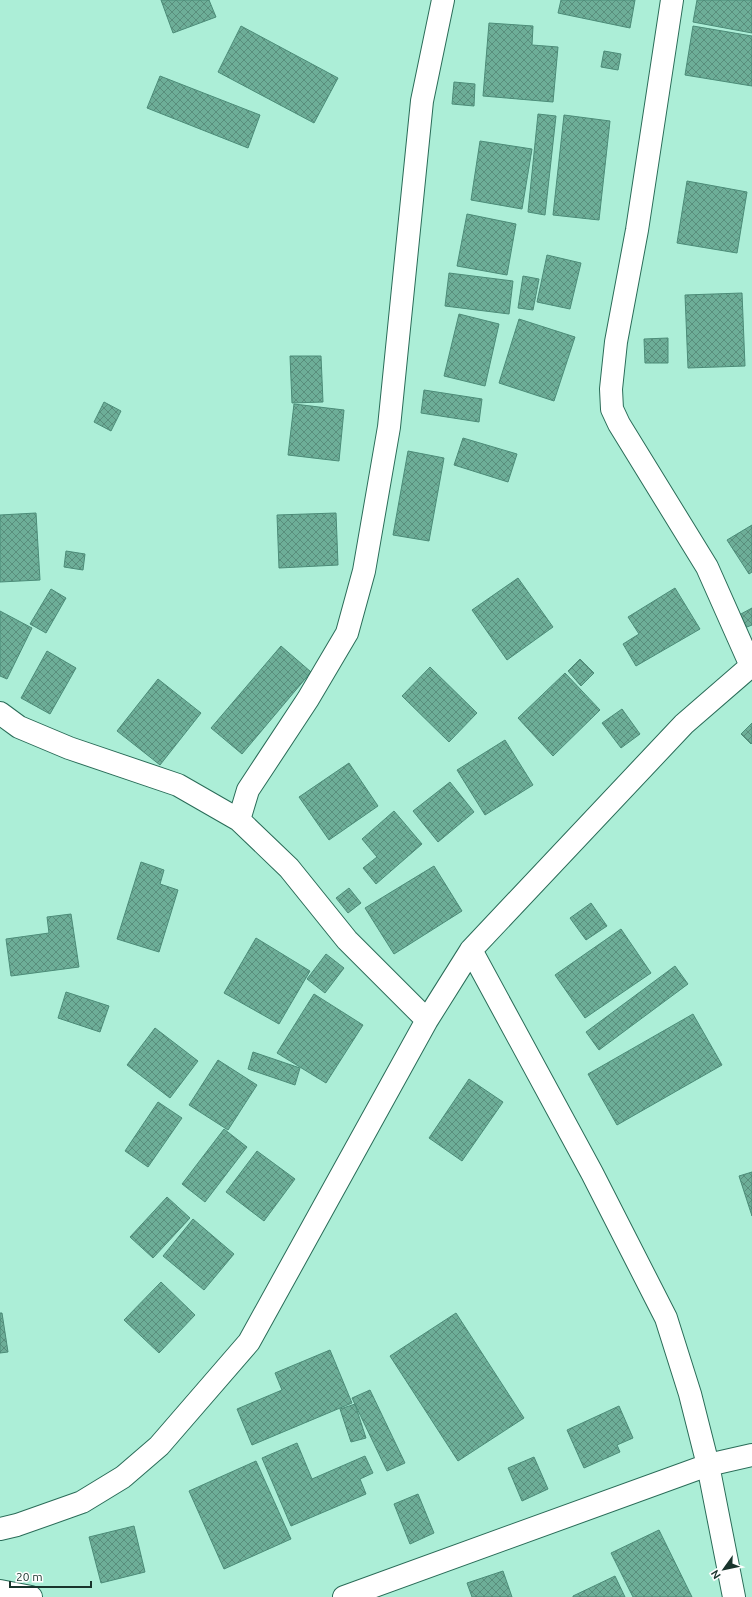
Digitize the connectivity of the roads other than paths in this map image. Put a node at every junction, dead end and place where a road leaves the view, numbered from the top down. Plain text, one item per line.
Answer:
1 (443, 0) edge
2 (672, 0) edge
3 (751, 666) edge
4 (0, 713) edge
5 (239, 820) junction
6 (471, 950) junction
7 (427, 1020) junction
8 (752, 1455) edge
9 (708, 1465) junction
10 (0, 1529) edge
11 (0, 1591) edge
12 (31, 1597) edge
13 (344, 1597) edge
14 (734, 1597) edge

1 - 5 street
2 - 3 street
3 - 6 street
4 - 5 street
5 - 7 street
6 - 7 street
6 - 9 street
7 - 10 street
8 - 9 street
9 - 13 street
9 - 14 street
11 - 12 street

